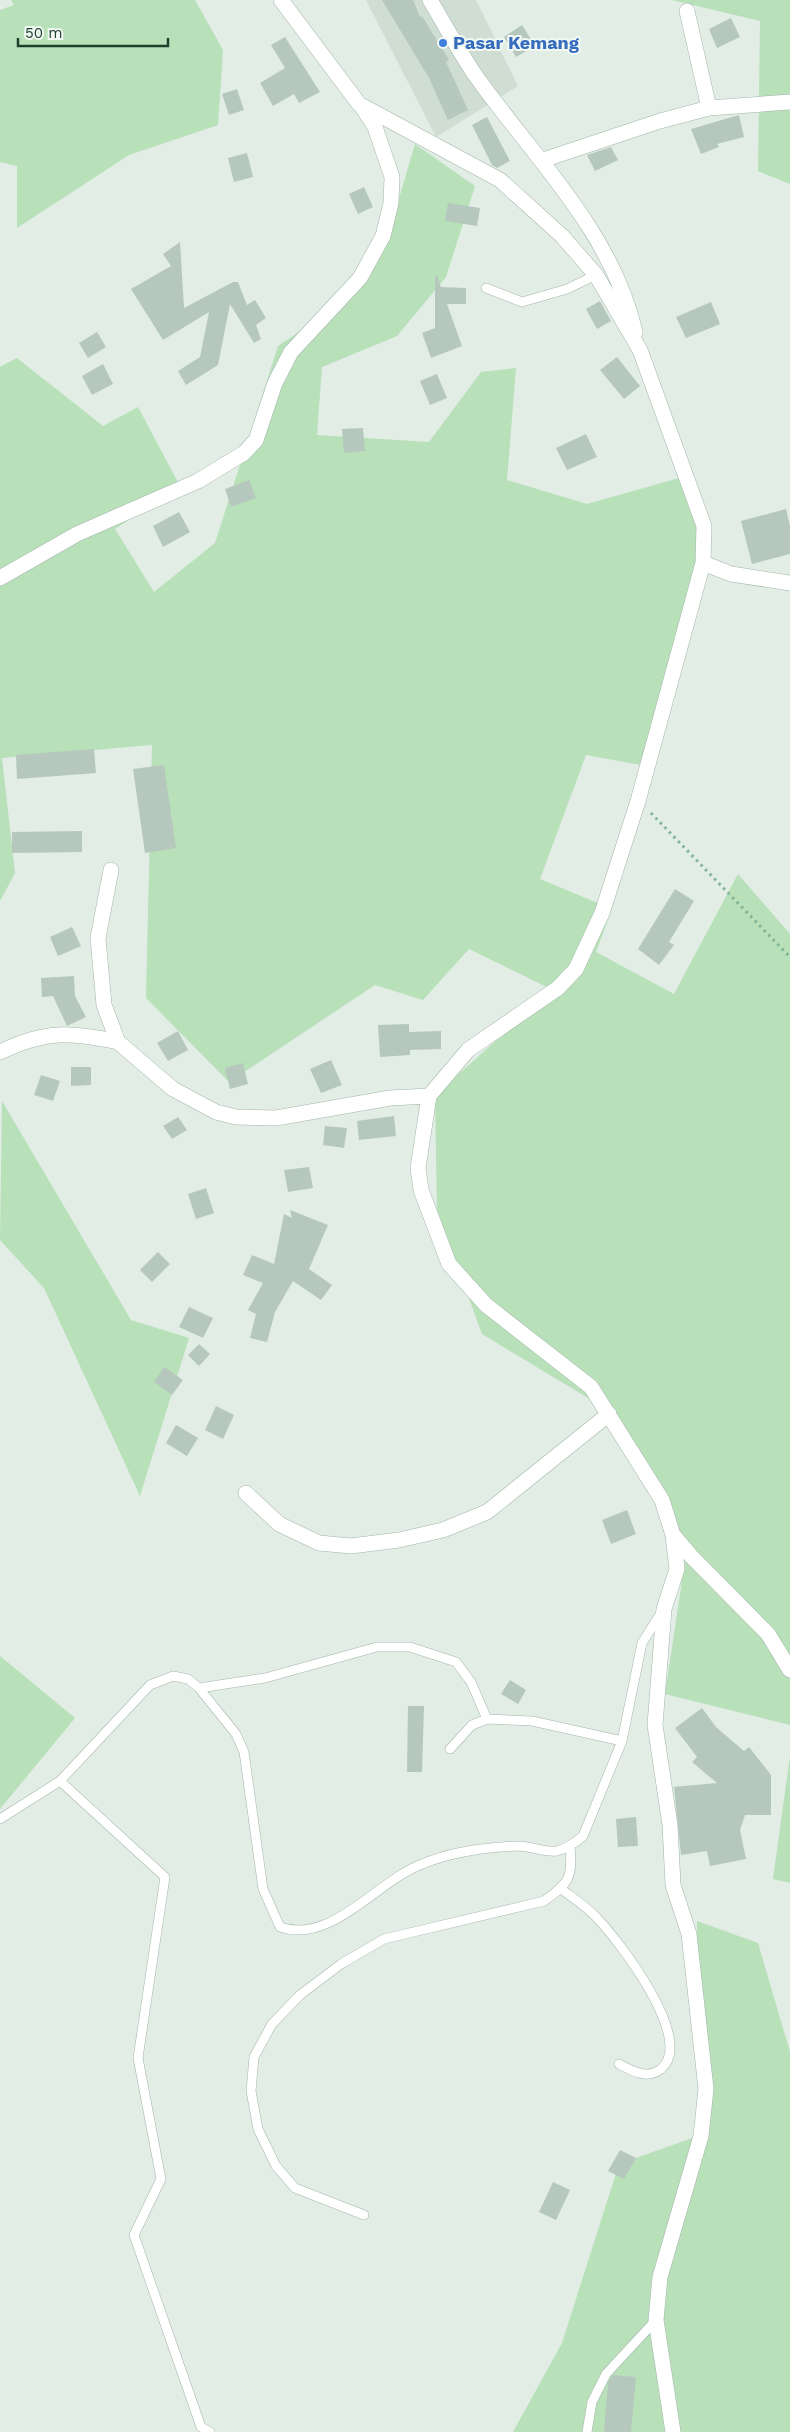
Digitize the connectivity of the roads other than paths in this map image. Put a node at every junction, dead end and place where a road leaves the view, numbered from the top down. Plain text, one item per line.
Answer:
1 (281, 0) edge
2 (430, 0) edge
3 (687, 11) dead end
4 (790, 102) edge
5 (359, 104) junction
6 (708, 108) junction
7 (543, 160) junction
8 (596, 276) junction
9 (486, 288) dead end
10 (640, 350) junction
11 (704, 563) junction
12 (0, 578) edge
13 (790, 583) edge
14 (110, 870) dead end
15 (118, 1042) junction
16 (0, 1052) edge
17 (429, 1096) junction
18 (609, 1414) junction
19 (246, 1493) dead end
20 (673, 1535) junction
21 (664, 1609) junction
22 (790, 1670) edge
23 (199, 1688) junction
24 (487, 1719) junction
25 (622, 1741) junction
26 (450, 1748) dead end
27 (60, 1781) junction
28 (0, 1819) edge
29 (570, 1847) junction
30 (561, 1889) junction
31 (619, 2064) dead end
32 (364, 2215) dead end
33 (656, 2320) junction
34 (210, 2432) edge
35 (587, 2432) edge
36 (673, 2432) edge

1 - 5 street
2 - 7 street
3 - 6 street
4 - 6 street
5 - 8 street
5 - 12 street
6 - 7 street
7 - 10 street
8 - 9 lane
8 - 10 street
10 - 11 street
11 - 13 street
11 - 17 street
14 - 15 street
15 - 16 street
15 - 17 street
17 - 18 street
18 - 19 street
18 - 20 street
20 - 21 street
20 - 22 street
21 - 25 lane
21 - 33 street
23 - 24 lane
23 - 27 lane
23 - 29 lane
24 - 25 lane
24 - 26 lane
25 - 29 lane
27 - 28 lane
27 - 34 lane
29 - 30 lane
30 - 31 lane
30 - 32 lane
33 - 35 lane
33 - 36 street

